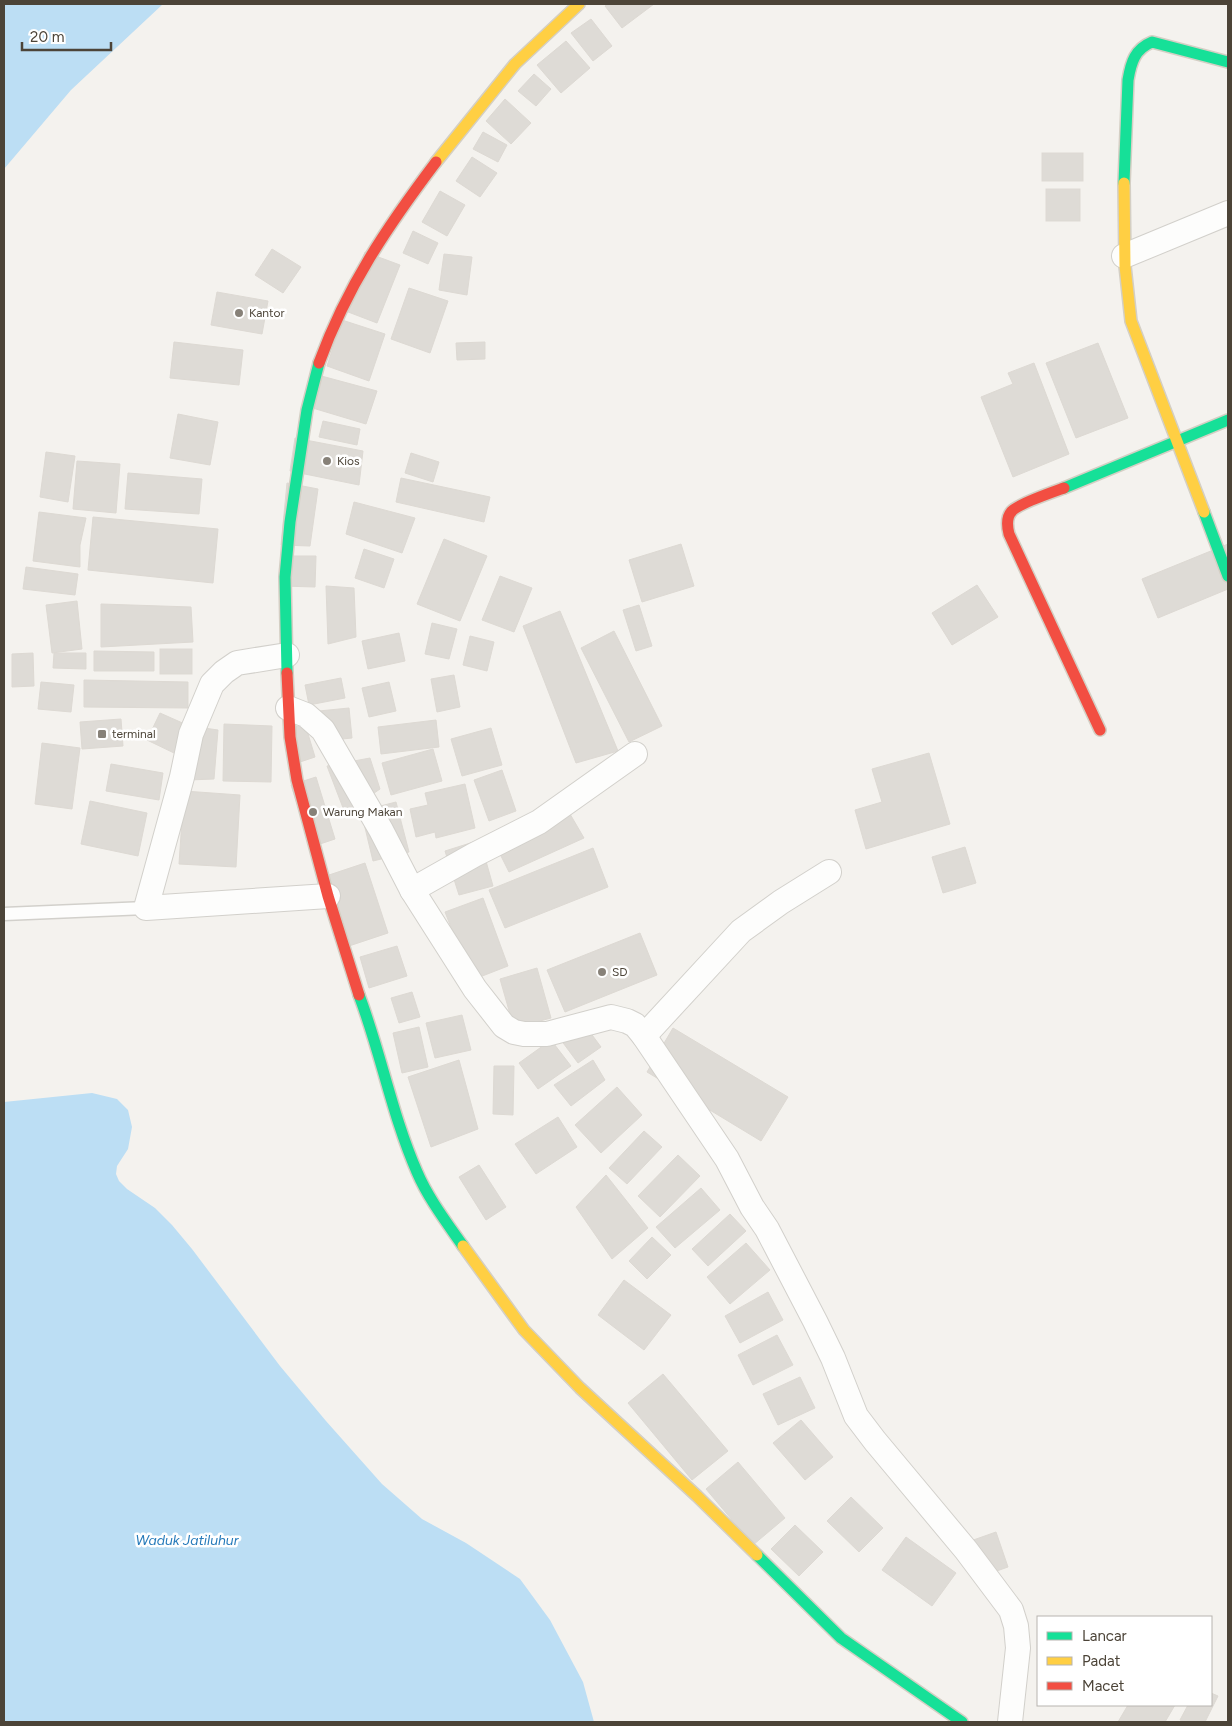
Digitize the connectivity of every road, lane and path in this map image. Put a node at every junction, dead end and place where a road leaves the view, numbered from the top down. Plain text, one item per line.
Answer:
1 (579, 4) edge
2 (1228, 62) edge
3 (1228, 214) edge
4 (1124, 256) junction
5 (1228, 420) edge
6 (1177, 442) junction
7 (1228, 576) edge
8 (287, 655) junction
9 (288, 708) junction
10 (1100, 730) dead end
11 (634, 754) dead end
12 (829, 872) dead end
13 (412, 890) junction
14 (328, 896) junction
15 (146, 908) junction
16 (4, 914) edge
17 (644, 1036) junction
18 (962, 1722) edge
19 (1010, 1722) edge

1 - 8 street
2 - 4 street
3 - 4 street
4 - 6 street
5 - 6 street
6 - 7 street
6 - 10 street
8 - 9 street
8 - 15 street
9 - 13 street
9 - 14 street
11 - 13 street
12 - 17 street
13 - 17 street
14 - 15 street
14 - 18 street
15 - 16 lane
17 - 19 street

